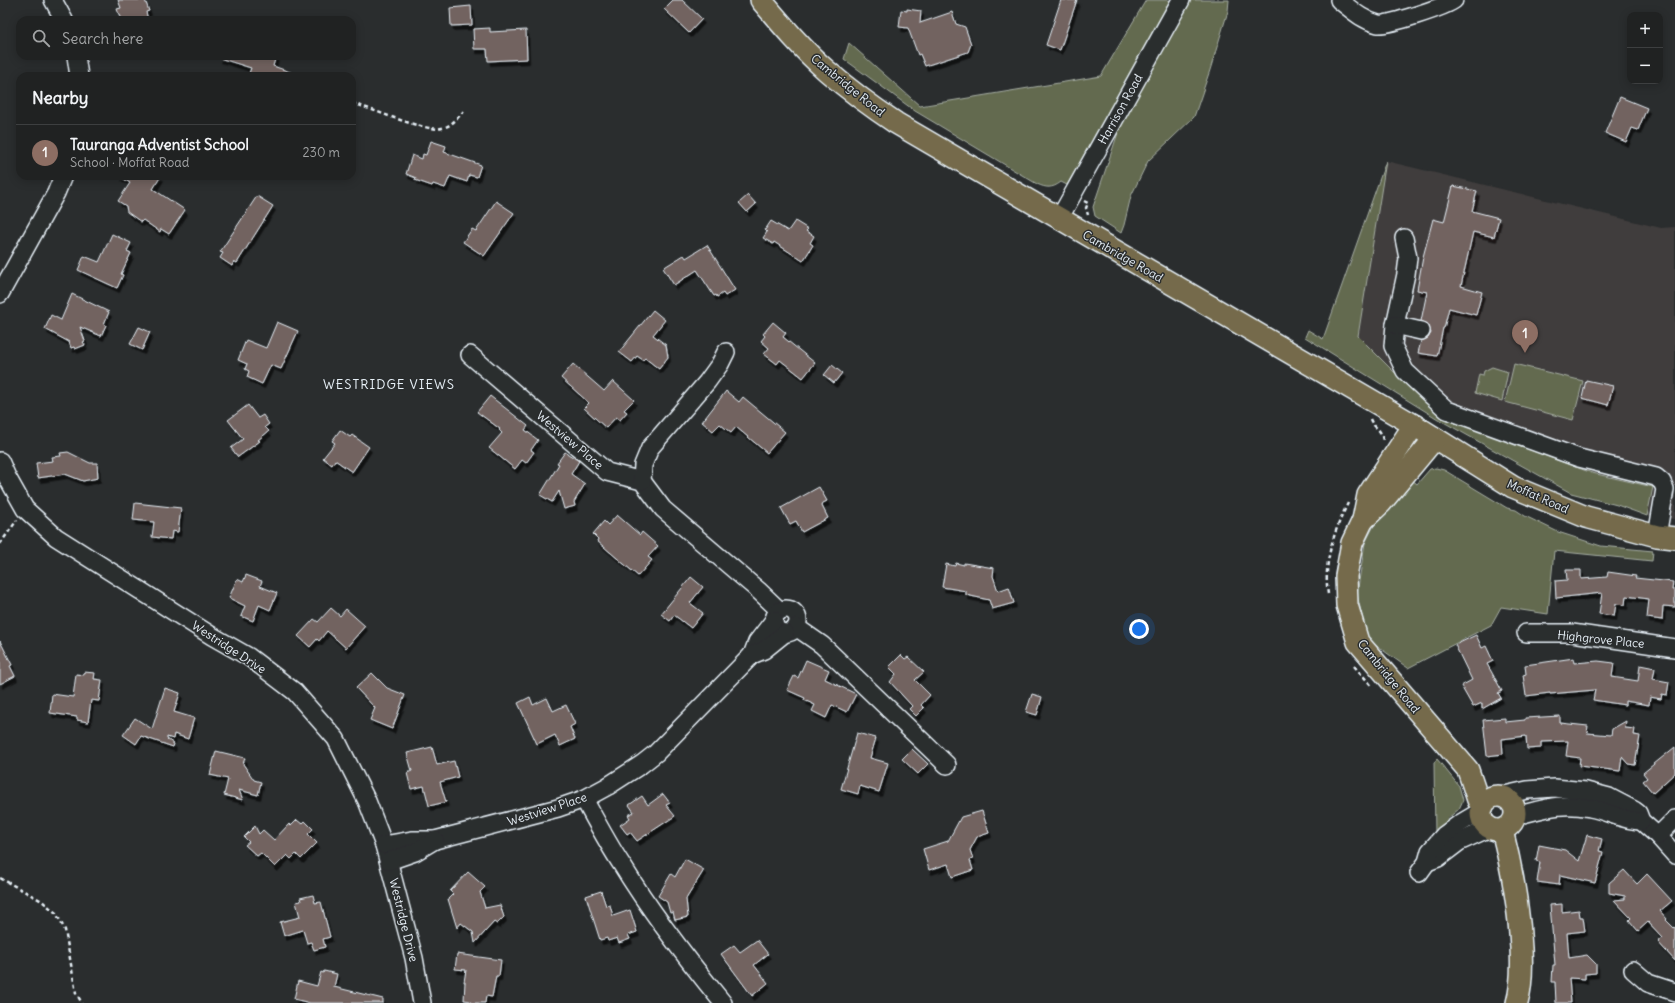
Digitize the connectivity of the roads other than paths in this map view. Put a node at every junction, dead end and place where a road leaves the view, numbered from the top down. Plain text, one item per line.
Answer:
1 (53, 0) edge
2 (761, 0) edge
3 (1181, 0) edge
4 (1340, 0) edge
5 (1454, 0) edge
6 (62, 16) edge
7 (77, 60) edge
8 (78, 72) edge
9 (61, 180) edge
10 (1059, 219) junction
11 (1404, 238) dead end
12 (0, 294) edge
13 (1395, 325) junction
14 (1421, 332) dead end
15 (726, 352) dead end
16 (470, 355) dead end
17 (1414, 425) junction
18 (1435, 438) junction
19 (0, 461) edge
20 (642, 481) junction
21 (1363, 520) junction
22 (1666, 537) edge
23 (784, 622) junction
24 (1526, 633) dead end
25 (1675, 648) edge
26 (947, 765) dead end
27 (1561, 797) junction
28 (584, 799) junction
29 (1495, 812) junction
30 (1675, 819) edge
31 (1658, 836) junction
32 (386, 853) junction
33 (1675, 855) edge
34 (1423, 868) dead end
35 (1633, 970) dead end
36 (1675, 992) edge
37 (422, 1003) edge
38 (723, 1003) edge
39 (1517, 1003) edge

1 - 6 street
2 - 10 main road, Cambridge Road
3 - 10 street, Harrison Road
4 - 5 street
7 - 8 street
9 - 12 street
10 - 17 main road, Cambridge Road
11 - 13 street
13 - 14 street
13 - 22 street
15 - 20 street
16 - 20 street, Westview Place
17 - 18 main road, Moffat Road
17 - 21 main road, Cambridge Road
18 - 21 main road, Cambridge Road
18 - 22 main road, Moffat Road
19 - 32 street, Westridge Drive
20 - 23 street
21 - 29 main road, Cambridge Road
23 - 26 street
23 - 28 street, Westview Place
24 - 25 street, Highgrove Place
27 - 29 street
27 - 29 street
27 - 31 street
28 - 32 street, Westview Place
28 - 38 street
29 - 34 street
29 - 39 main road, Cambridge Road
30 - 31 street
31 - 33 street
32 - 37 street, Westridge Drive
35 - 36 street

